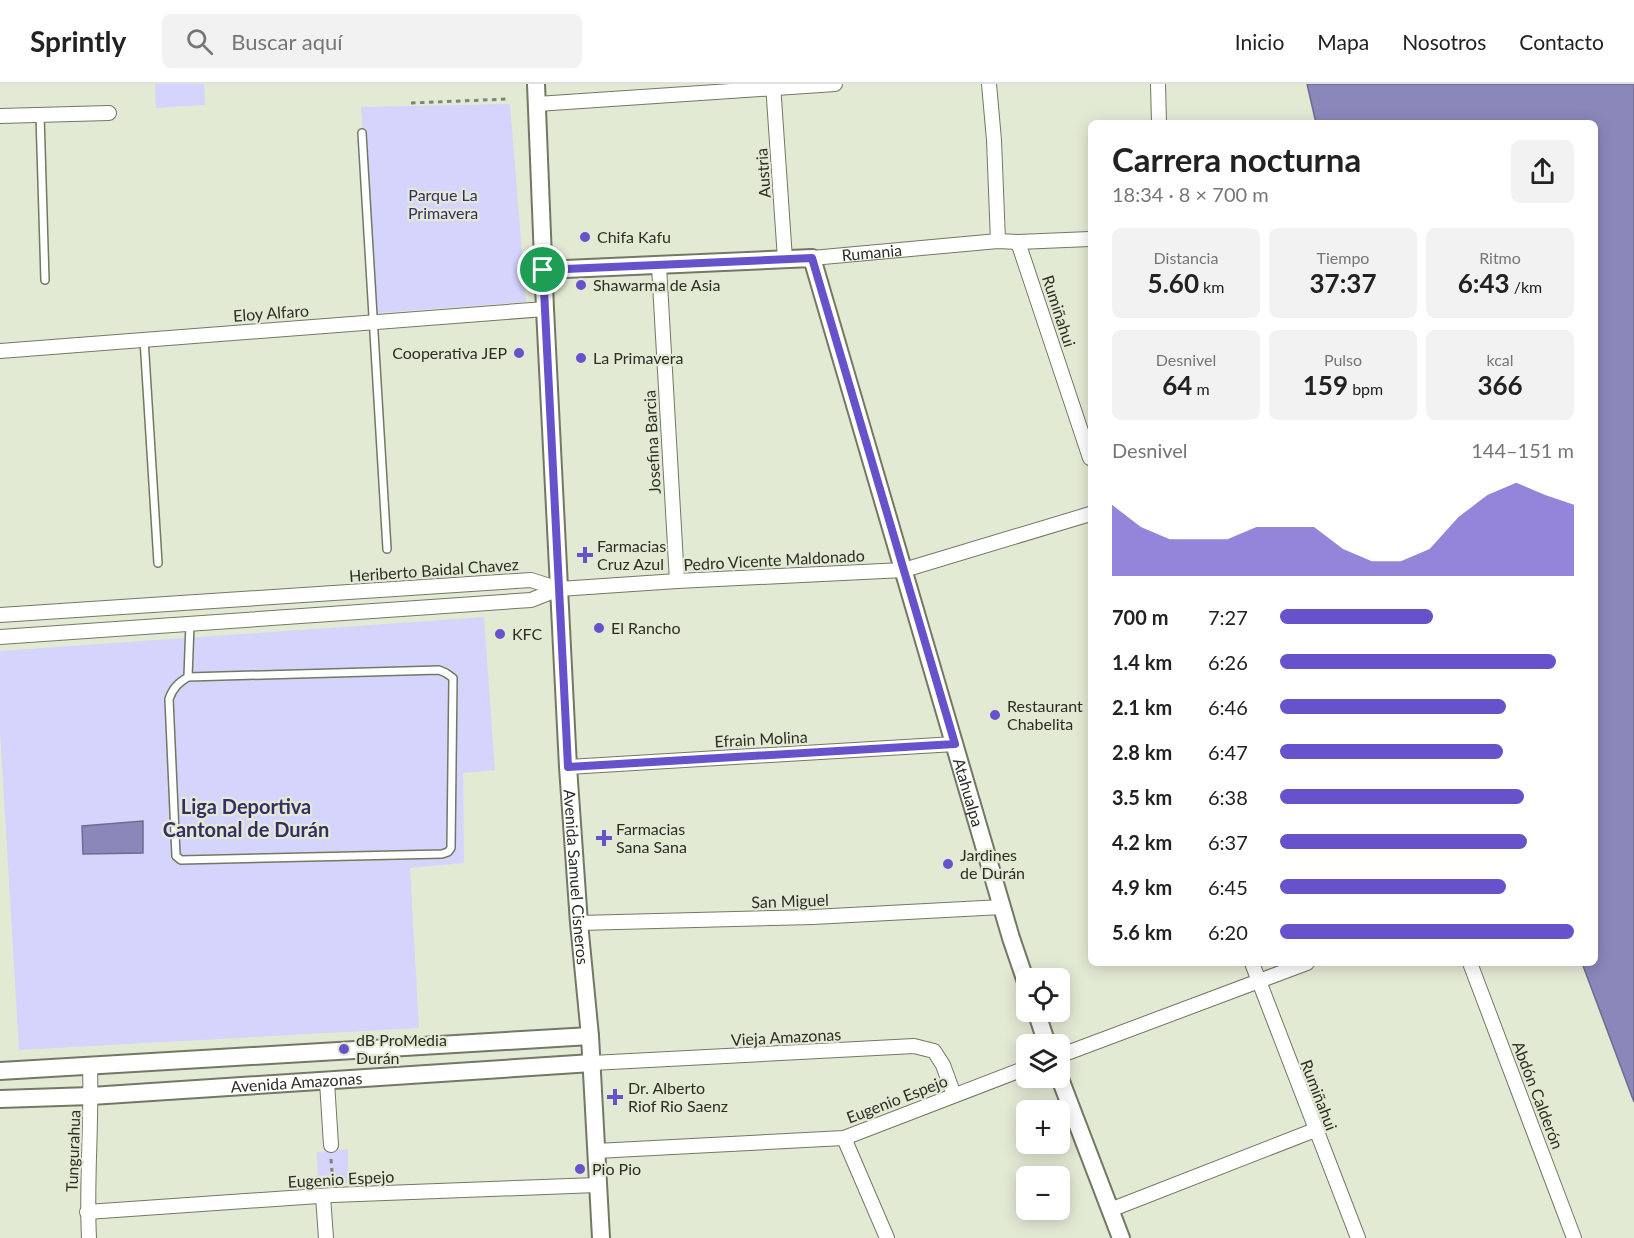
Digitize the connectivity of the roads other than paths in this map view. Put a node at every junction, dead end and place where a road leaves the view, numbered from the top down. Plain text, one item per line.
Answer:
1 (536, 84) edge
2 (835, 84) edge
3 (988, 84) edge
4 (1158, 84) edge
5 (773, 87) edge
6 (537, 104) junction
7 (109, 113) dead end
8 (40, 115) junction
9 (0, 116) edge
10 (1159, 120) edge
11 (362, 134) dead end
12 (1088, 239) edge
13 (998, 241) junction
14 (1018, 242) junction
15 (812, 258) junction
16 (785, 259) junction
17 (658, 266) junction
18 (543, 270) junction
19 (45, 280) dead end
20 (544, 309) junction
21 (372, 322) junction
22 (144, 339) junction
23 (0, 351) edge
24 (1088, 452) edge
25 (1088, 515) edge
26 (387, 549) dead end
27 (158, 563) dead end
28 (904, 570) junction
29 (677, 581) junction
30 (559, 589) junction
31 (0, 615) edge
32 (190, 624) junction
33 (0, 638) edge
34 (188, 677) junction
35 (955, 744) junction
36 (568, 767) junction
37 (1002, 907) junction
38 (579, 923) junction
39 (1253, 966) edge
40 (1298, 966) edge
41 (1471, 966) edge
42 (1022, 968) edge
43 (1257, 980) junction
44 (590, 1036) junction
45 (1070, 1052) edge
46 (592, 1063) junction
47 (90, 1066) junction
48 (0, 1071) edge
49 (1016, 1072) edge
50 (327, 1082) junction
51 (1064, 1088) edge
52 (954, 1095) junction
53 (91, 1096) junction
54 (0, 1099) edge
55 (1315, 1130) junction
56 (844, 1138) junction
57 (331, 1146) road end
58 (596, 1151) junction
59 (597, 1185) junction
60 (328, 1196) junction
61 (1110, 1210) junction
62 (87, 1212) junction
63 (89, 1238) edge
64 (326, 1238) edge
65 (601, 1238) edge
66 (887, 1238) edge
67 (1121, 1238) edge
68 (1358, 1238) edge
69 (1575, 1238) edge

1 - 6 street, Avenida Samuel Cisneros
2 - 5 street
3 - 13 street
4 - 10 street
5 - 6 street
5 - 16 street, Austria
6 - 18 street, Avenida Samuel Cisneros
7 - 8 street
8 - 9 street
8 - 19 lane
11 - 21 lane
12 - 14 street, Rumania
13 - 14 street, Rumania
13 - 15 street, Rumania
14 - 24 street, Rumiñahui
15 - 16 street, Rumania
15 - 28 street, Atahualpa
16 - 17 street, Rumania
17 - 18 street, Rumania
17 - 29 street, Josefina Barcia
18 - 20 street, Avenida Samuel Cisneros
20 - 21 street, Eloy Alfaro
20 - 30 street, Avenida Samuel Cisneros
21 - 22 street, Eloy Alfaro
21 - 26 lane
22 - 23 street, Eloy Alfaro
22 - 27 lane
25 - 28 street, Pedro Vicente Maldonado
28 - 29 street, Pedro Vicente Maldonado
28 - 35 street, Atahualpa
29 - 30 street, Pedro Vicente Maldonado
30 - 31 street, Heriberto Baidal Chavez
30 - 32 street
30 - 36 street, Avenida Samuel Cisneros
32 - 33 street
32 - 34 lane
34 - 34 lane
35 - 36 street, Efrain Molina
35 - 37 street, Atahualpa
36 - 38 street, Avenida Samuel Cisneros
37 - 38 street, San Miguel
37 - 42 street, Atahualpa
38 - 44 street, Avenida Samuel Cisneros
39 - 43 street, Rumiñahui
40 - 43 street
41 - 69 street, Abdón Calderón
43 - 45 street
43 - 55 street, Rumiñahui
44 - 46 street, Avenida Samuel Cisneros
44 - 47 street, Avenida Amazonas
46 - 50 street, Avenida Amazonas
46 - 52 street, Vieja Amazonas
46 - 58 street, Avenida Samuel Cisneros
47 - 48 street, Avenida Amazonas
47 - 53 street, Tungurahua
49 - 52 street, Eugenio Espejo
50 - 53 street, Avenida Amazonas
50 - 57 street
51 - 61 street
52 - 56 street, Eugenio Espejo
53 - 54 street, Avenida Amazonas
53 - 62 street, Tungurahua
55 - 61 street
55 - 68 street, Rumiñahui
56 - 58 street, Eugenio Espejo
56 - 66 street
58 - 59 street, Avenida Samuel Cisneros
59 - 60 street, Eugenio Espejo
59 - 65 street, Avenida Samuel Cisneros
60 - 62 street, Eugenio Espejo
60 - 64 street
61 - 67 street
62 - 63 street, Tungurahua

